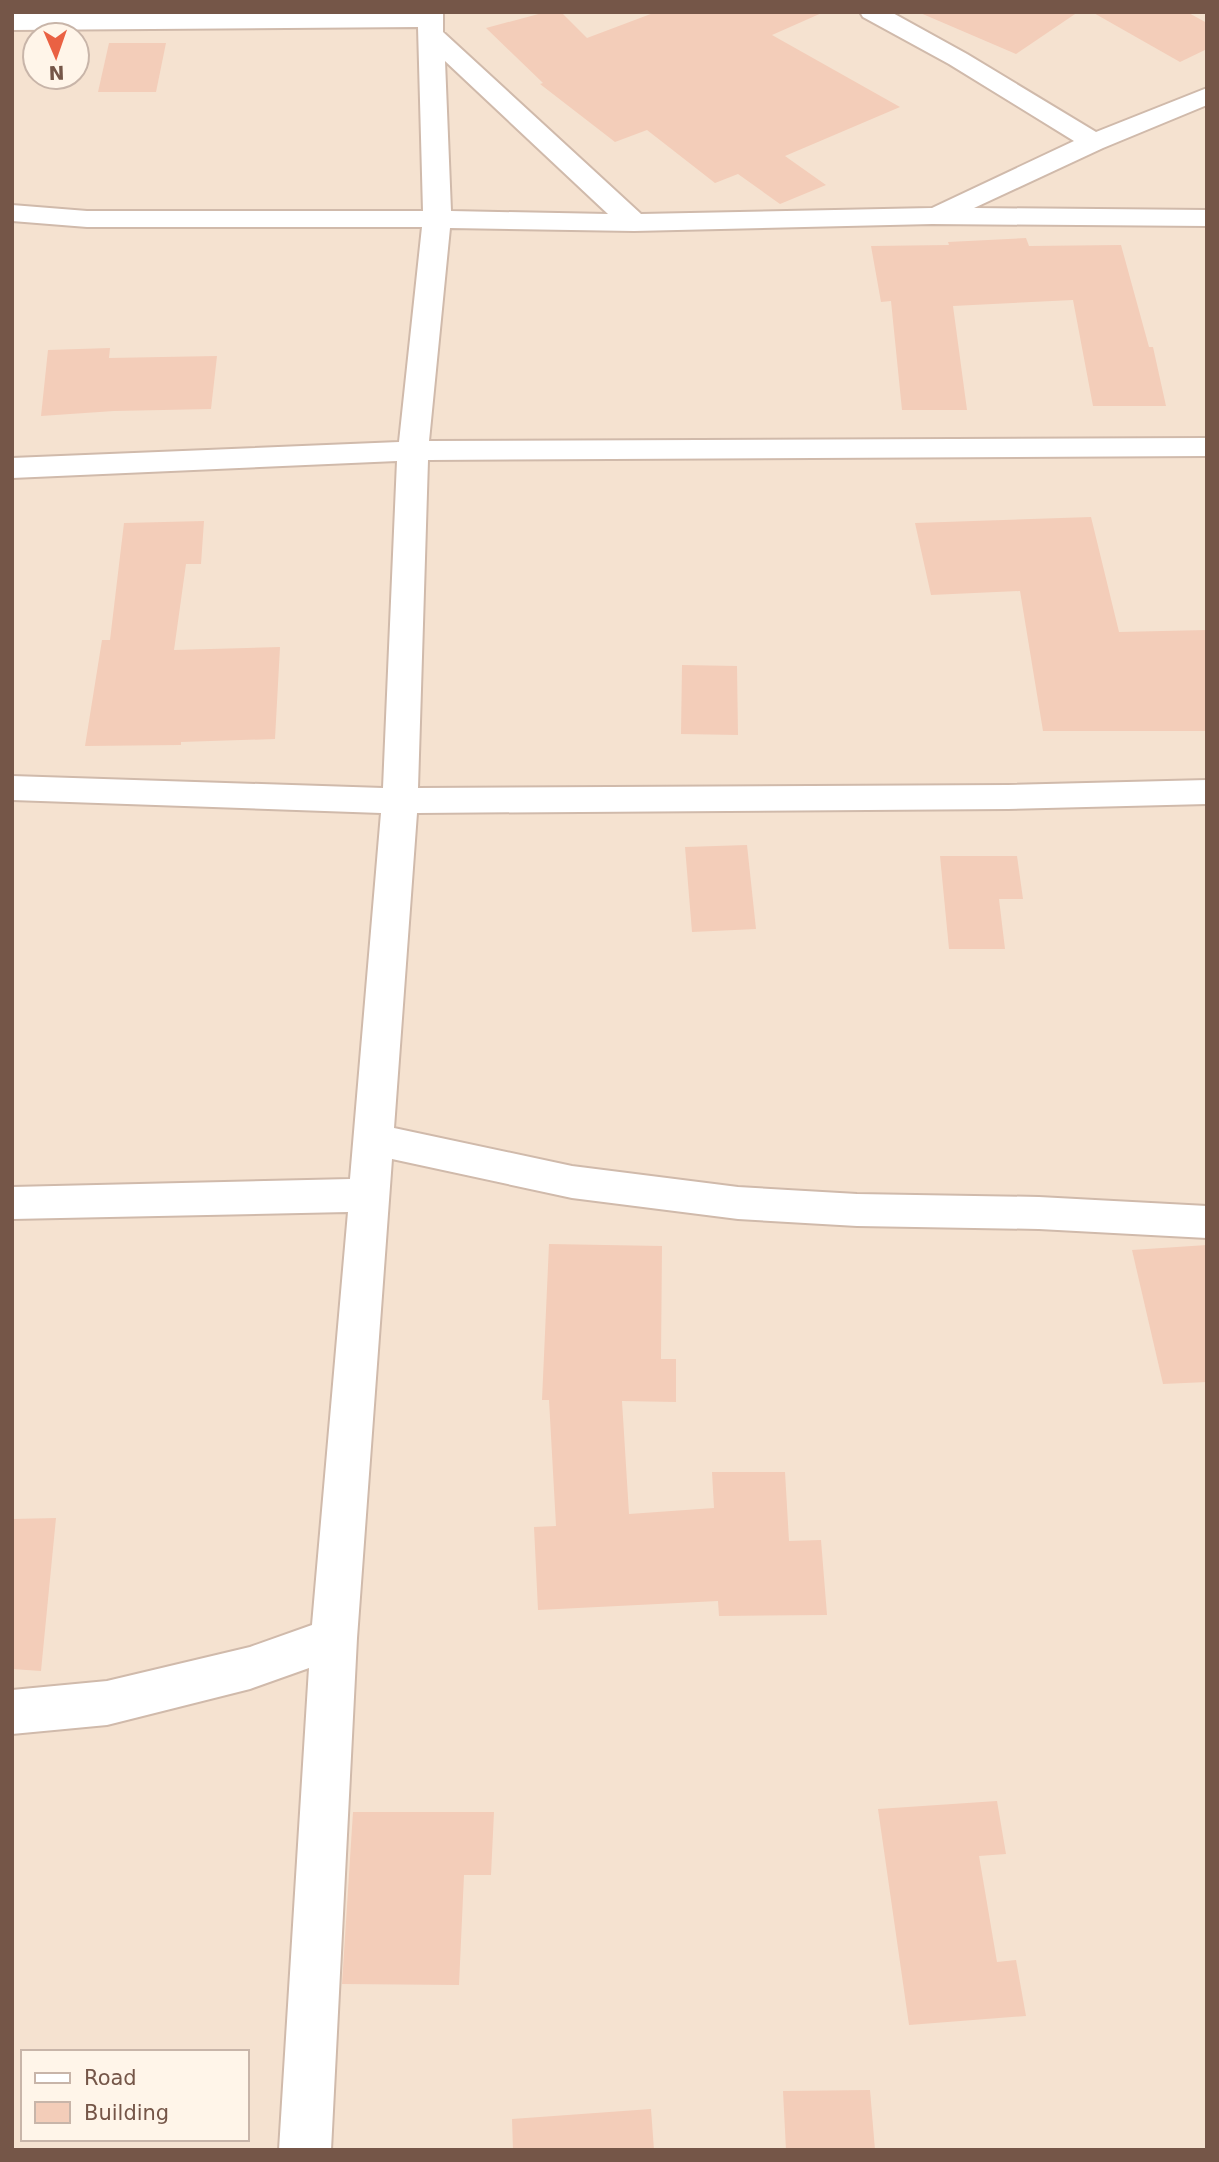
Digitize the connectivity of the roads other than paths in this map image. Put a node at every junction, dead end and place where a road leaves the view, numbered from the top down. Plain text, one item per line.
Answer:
1 (872, 12) edge
2 (12, 22) edge
3 (430, 22) edge
4 (1207, 96) edge
5 (1094, 142) junction
6 (12, 213) edge
7 (932, 216) junction
8 (1207, 218) edge
9 (437, 219) junction
10 (634, 223) junction
11 (1207, 447) edge
12 (413, 451) junction
13 (12, 468) edge
14 (12, 789) edge
15 (1207, 792) edge
16 (400, 802) junction
17 (373, 1139) junction
18 (369, 1195) junction
19 (12, 1203) edge
20 (1207, 1222) edge
21 (334, 1638) junction
22 (12, 1712) edge
23 (305, 2150) edge

1 - 5 street
2 - 3 street
3 - 9 street
3 - 10 street
4 - 5 street
5 - 7 street
6 - 9 street
7 - 8 street
7 - 10 street
9 - 10 street
9 - 12 street
11 - 12 street
12 - 13 street
12 - 16 street
14 - 16 street
15 - 16 street
16 - 17 street
17 - 18 street
17 - 20 street
18 - 19 street
18 - 21 street
21 - 22 street
21 - 23 street

